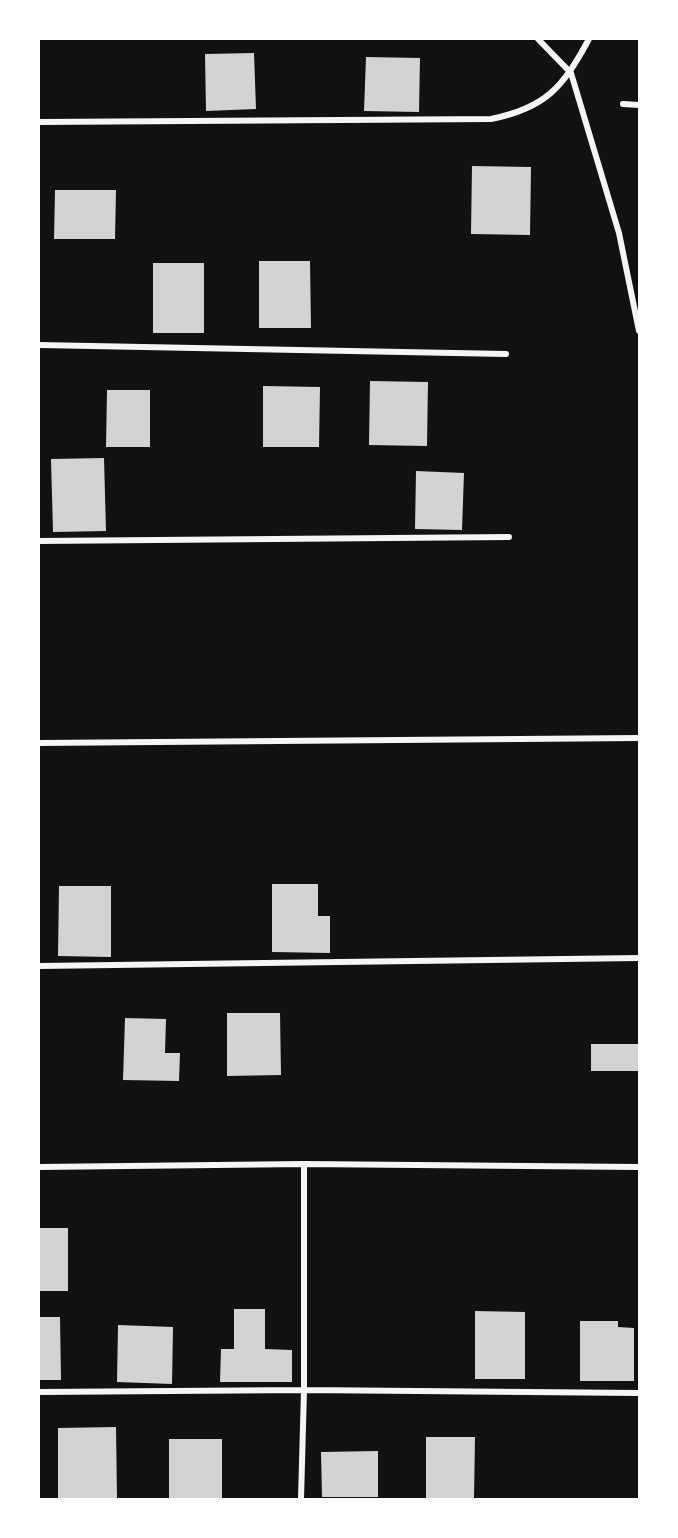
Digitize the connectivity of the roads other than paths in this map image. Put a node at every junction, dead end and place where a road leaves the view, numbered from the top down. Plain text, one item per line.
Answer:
1 (538, 39) edge
2 (589, 39) edge
3 (571, 72) junction
4 (624, 104) dead end
5 (639, 105) edge
6 (39, 122) edge
7 (639, 329) edge
8 (39, 345) edge
9 (506, 354) dead end
10 (508, 537) dead end
11 (39, 541) edge
12 (639, 738) edge
13 (39, 743) edge
14 (639, 958) edge
15 (39, 966) edge
16 (304, 1164) junction
17 (39, 1167) edge
18 (639, 1167) edge
19 (304, 1390) junction
20 (39, 1392) edge
21 (639, 1393) edge
22 (301, 1499) edge

1 - 3 street
2 - 3 street
3 - 6 street
3 - 7 street
4 - 5 street
8 - 9 street
10 - 11 street
12 - 13 street
14 - 15 street
16 - 17 street
16 - 18 street
16 - 19 street
19 - 20 street
19 - 21 street
19 - 22 street

